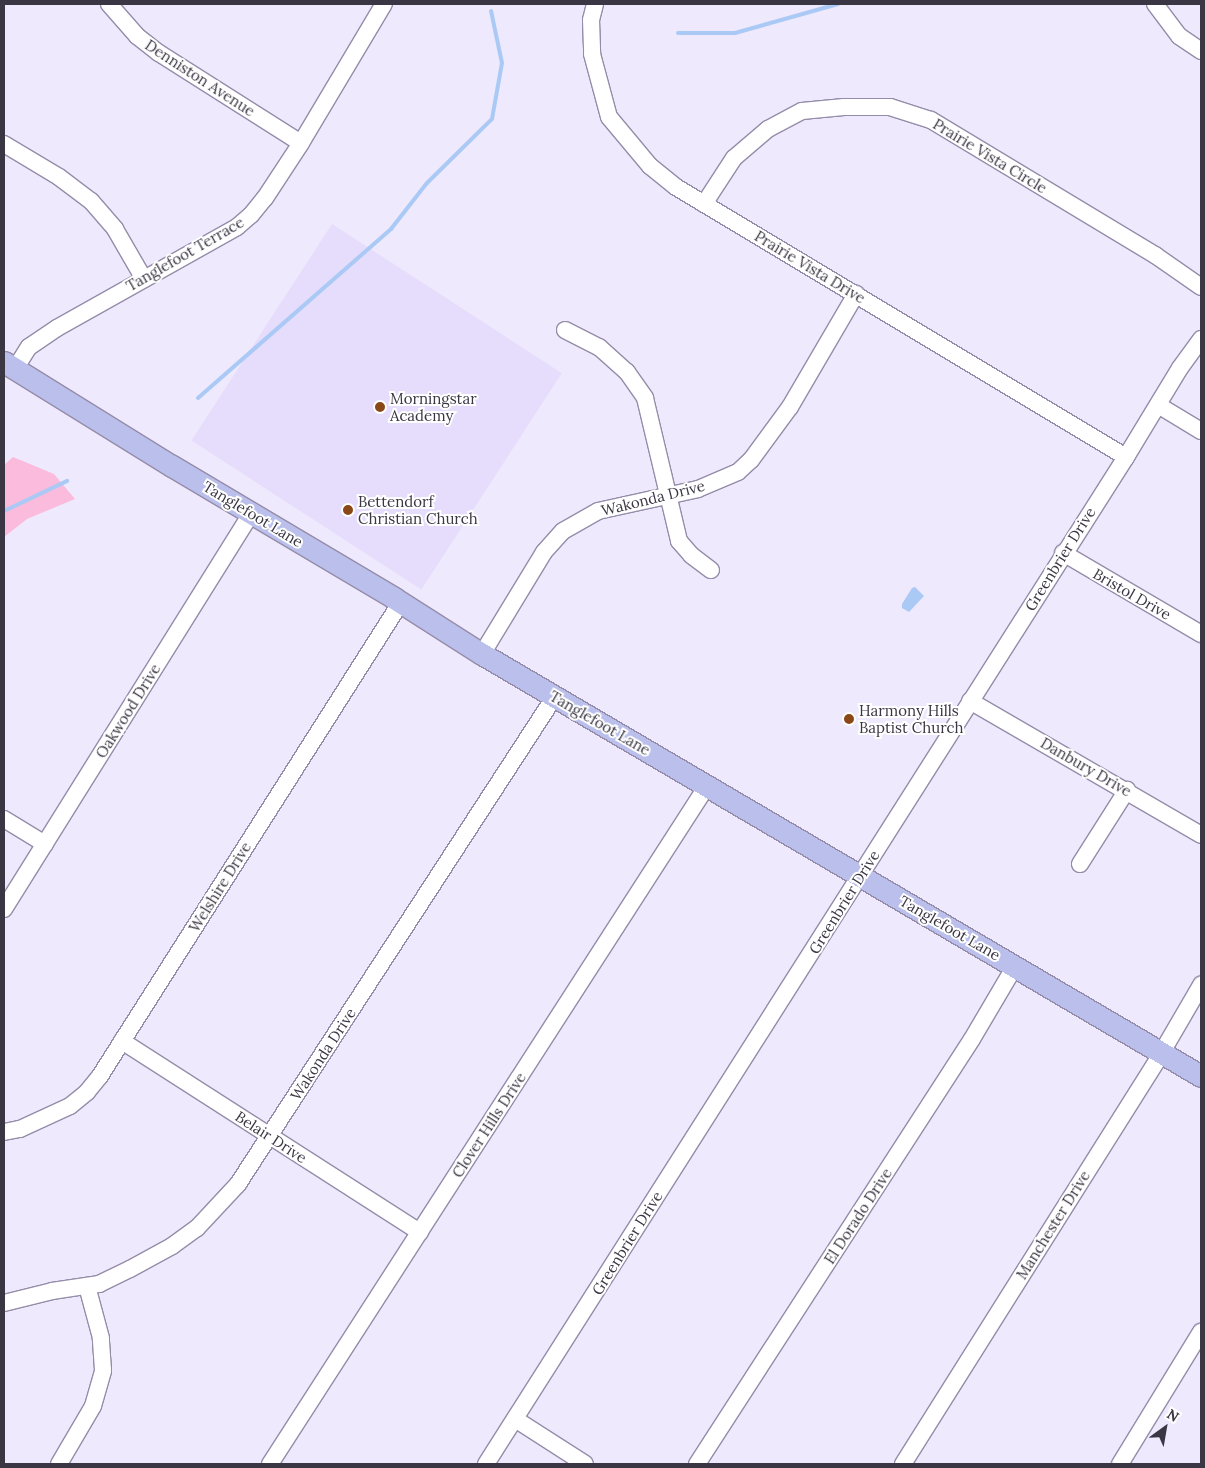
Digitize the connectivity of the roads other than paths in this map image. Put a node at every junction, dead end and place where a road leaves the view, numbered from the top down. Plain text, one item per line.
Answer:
1 (109, 4) edge
2 (384, 4) edge
3 (595, 4) edge
4 (1155, 4) edge
5 (1201, 51) edge
6 (301, 143) junction
7 (4, 144) edge
8 (704, 204) junction
9 (144, 278) junction
10 (1201, 287) edge
11 (856, 294) junction
12 (564, 330) dead end
13 (1201, 339) edge
14 (9, 365) edge
15 (1158, 405) junction
16 (1201, 430) edge
17 (1126, 457) junction
18 (668, 495) junction
19 (251, 513) junction
20 (1063, 553) junction
21 (711, 570) dead end
22 (401, 602) junction
23 (1201, 634) edge
24 (482, 654) junction
25 (555, 696) junction
26 (970, 701) junction
27 (707, 786) junction
28 (1126, 790) junction
29 (4, 819) edge
30 (1201, 835) edge
31 (45, 844) junction
32 (1080, 864) dead end
33 (860, 876) junction
34 (4, 908) edge
35 (1015, 966) junction
36 (1201, 985) edge
37 (122, 1041) junction
38 (1162, 1052) junction
39 (1201, 1076) edge
40 (4, 1132) edge
41 (269, 1136) junction
42 (420, 1232) junction
43 (86, 1286) junction
44 (4, 1303) edge
45 (1201, 1332) edge
46 (515, 1419) junction
47 (59, 1464) edge
48 (270, 1464) edge
49 (486, 1464) edge
50 (585, 1464) edge
51 (697, 1464) edge
52 (902, 1464) edge
53 (1120, 1464) edge

1 - 6 street, Denniston Avenue
2 - 6 street, Tanglefoot Terrace
3 - 8 street, Prairie Vista Drive
4 - 5 street
6 - 9 street, Tanglefoot Terrace
7 - 9 street
8 - 10 street, Prairie Vista Circle
8 - 11 street, Prairie Vista Drive
9 - 14 street, Tanglefoot Terrace
11 - 17 street, Prairie Vista Drive
11 - 18 street, Wakonda Drive
12 - 18 street
13 - 15 street, Greenbrier Drive
14 - 19 main road, Tanglefoot Lane
15 - 16 street
15 - 17 street, Greenbrier Drive
17 - 20 street, Greenbrier Drive
18 - 21 street
18 - 24 street, Wakonda Drive
19 - 22 main road, Tanglefoot Lane
19 - 31 street, Oakwood Drive
20 - 23 street, Bristol Drive
20 - 26 street, Greenbrier Drive
22 - 24 main road, Tanglefoot Lane
22 - 37 street, Welshire Drive
24 - 25 main road, Tanglefoot Lane
25 - 27 main road, Tanglefoot Lane
25 - 41 street, Wakonda Drive
26 - 28 street, Danbury Drive
26 - 33 street, Greenbrier Drive
27 - 33 main road, Tanglefoot Lane
27 - 42 street, Clover Hills Drive
28 - 30 street, Danbury Drive
28 - 32 street
29 - 31 street
31 - 34 street, Oakwood Drive
33 - 35 main road, Tanglefoot Lane
33 - 46 street, Greenbrier Drive
35 - 38 main road, Tanglefoot Lane
35 - 51 street, El Dorado Drive
36 - 38 street, Manchester Drive
37 - 40 street, Welshire Drive
37 - 41 street, Belair Drive
38 - 39 main road, Tanglefoot Lane
38 - 52 street, Manchester Drive
41 - 42 street, Belair Drive
41 - 43 street, Wakonda Drive
42 - 48 street, Clover Hills Drive
43 - 44 street, Wakonda Drive
43 - 47 street
45 - 53 street
46 - 49 street, Greenbrier Drive
46 - 50 street

